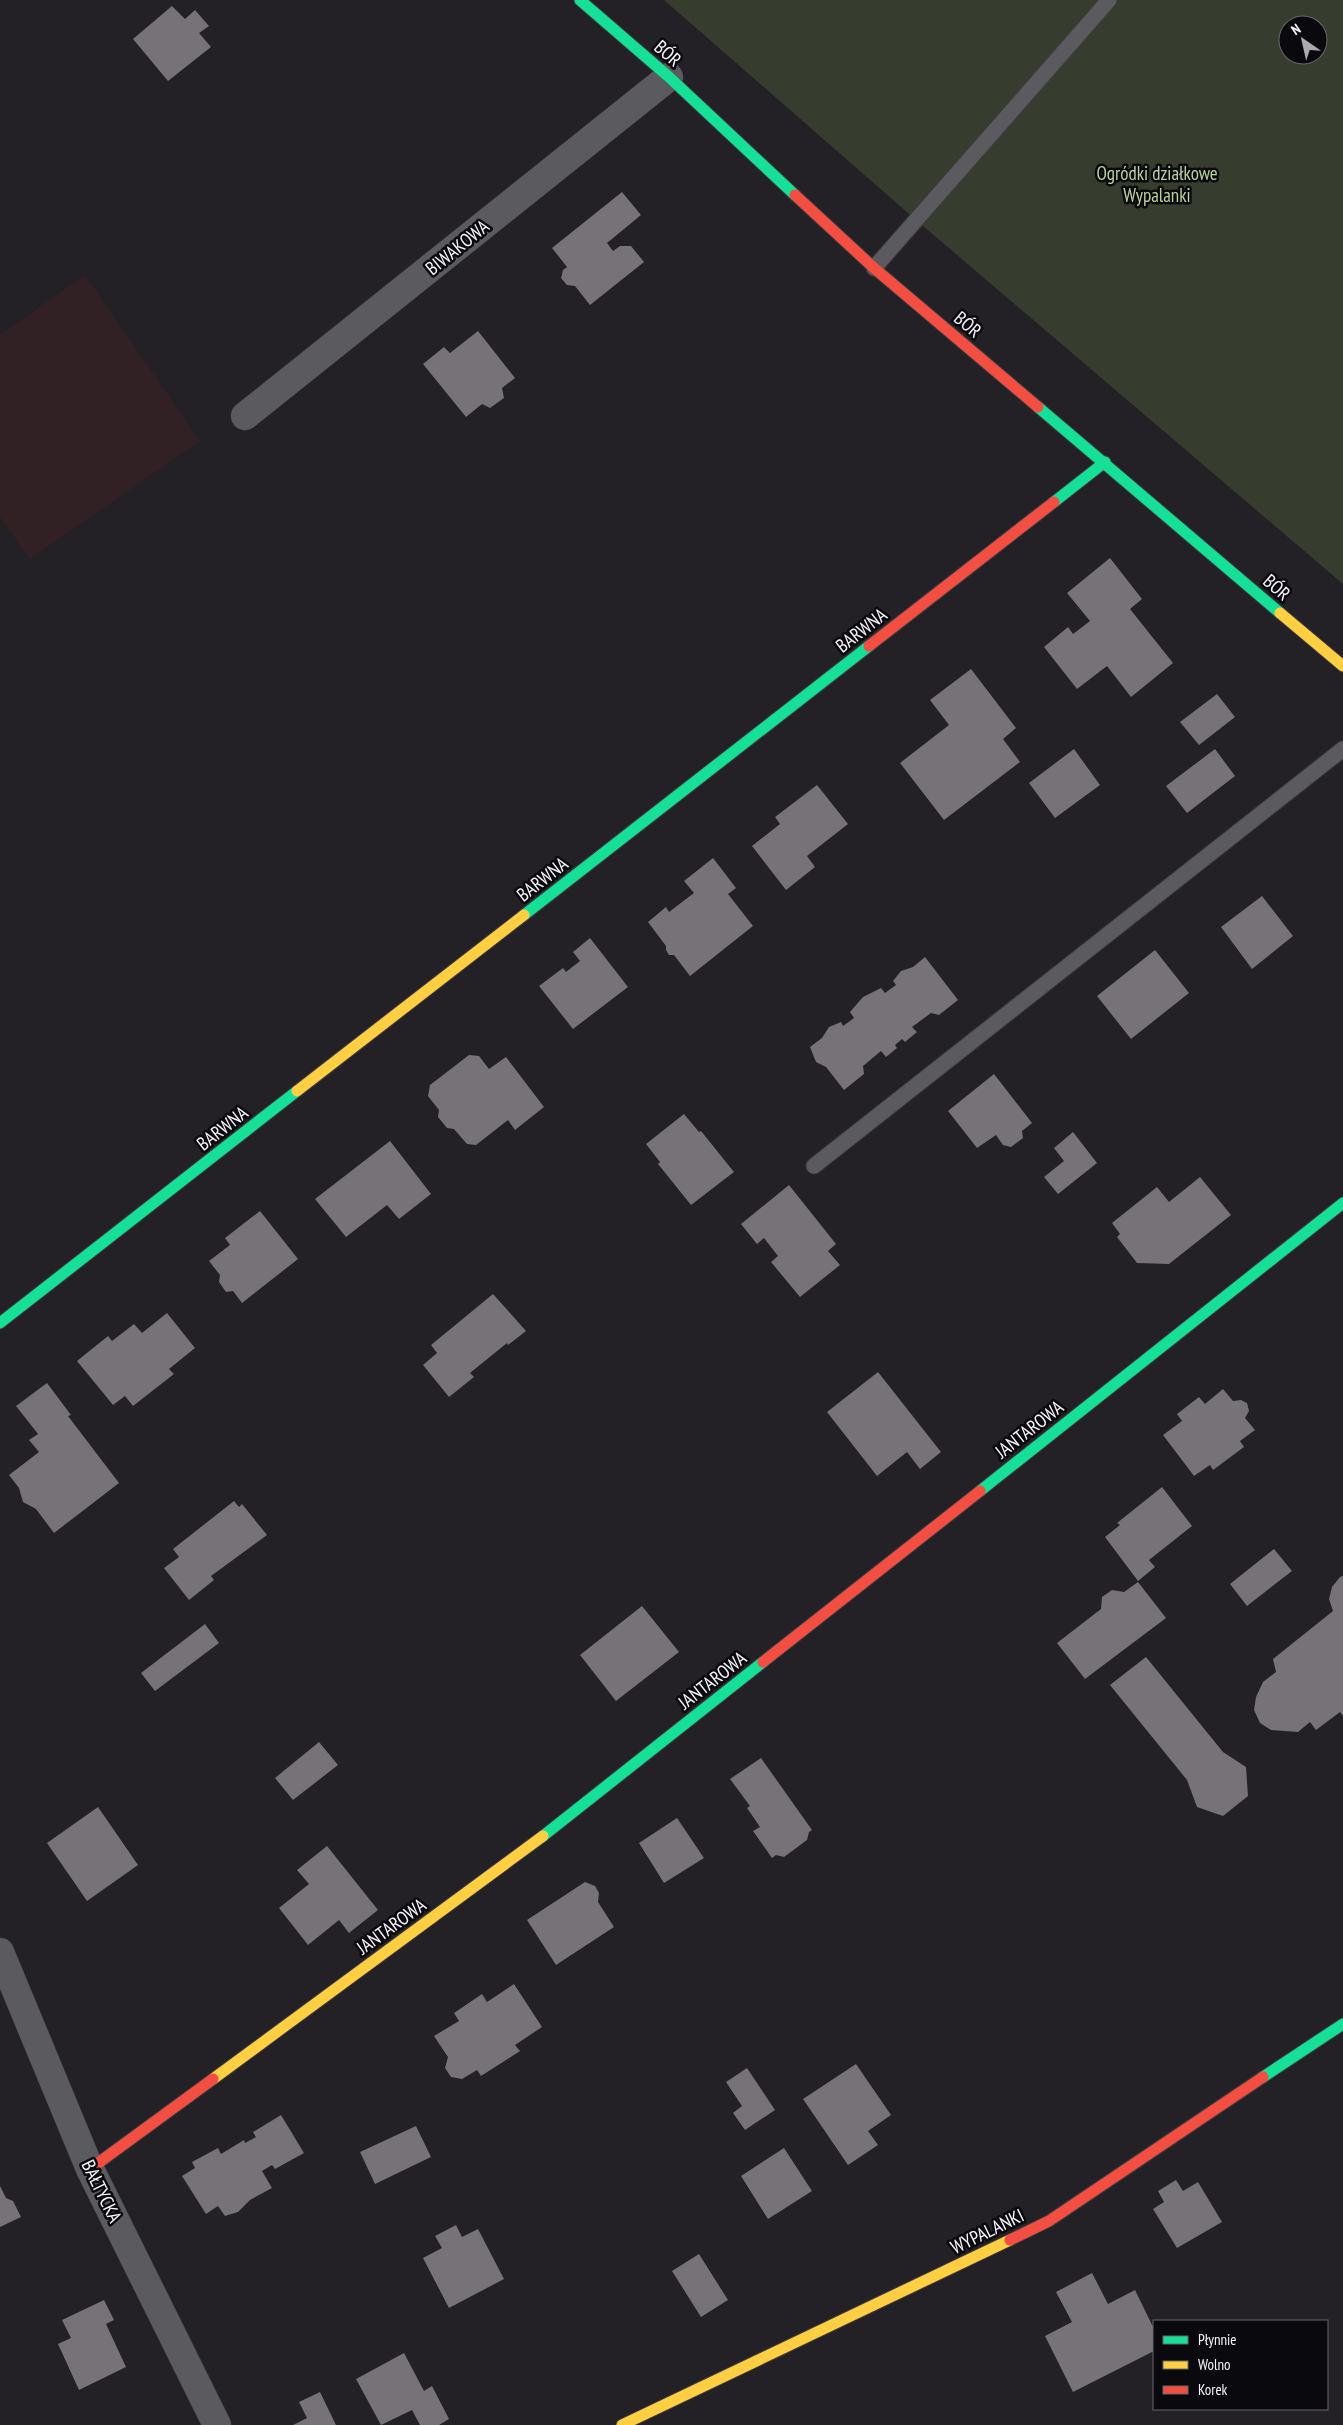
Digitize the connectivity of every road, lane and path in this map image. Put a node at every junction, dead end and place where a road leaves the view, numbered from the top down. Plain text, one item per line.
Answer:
1 (580, 0) edge
2 (1109, 0) edge
3 (669, 77) junction
4 (874, 268) junction
5 (245, 416) dead end
6 (1105, 462) junction
7 (1343, 666) edge
8 (1343, 749) edge
9 (814, 1166) dead end
10 (1343, 1203) edge
11 (0, 1323) edge
12 (0, 1952) edge
13 (1343, 2024) edge
14 (90, 2169) junction
15 (217, 2425) edge
16 (622, 2425) edge

1 - 3 street, BÓR
2 - 4 lane
3 - 4 street, BÓR
3 - 5 street, BIWAKOWA
4 - 6 street, BÓR
6 - 7 street, BÓR
6 - 11 street, BARWNA
8 - 9 lane
10 - 14 street, JANTAROWA
12 - 14 street, BAŁTYCKA
13 - 16 street, WYPALANKI
14 - 15 street, BAŁTYCKA

